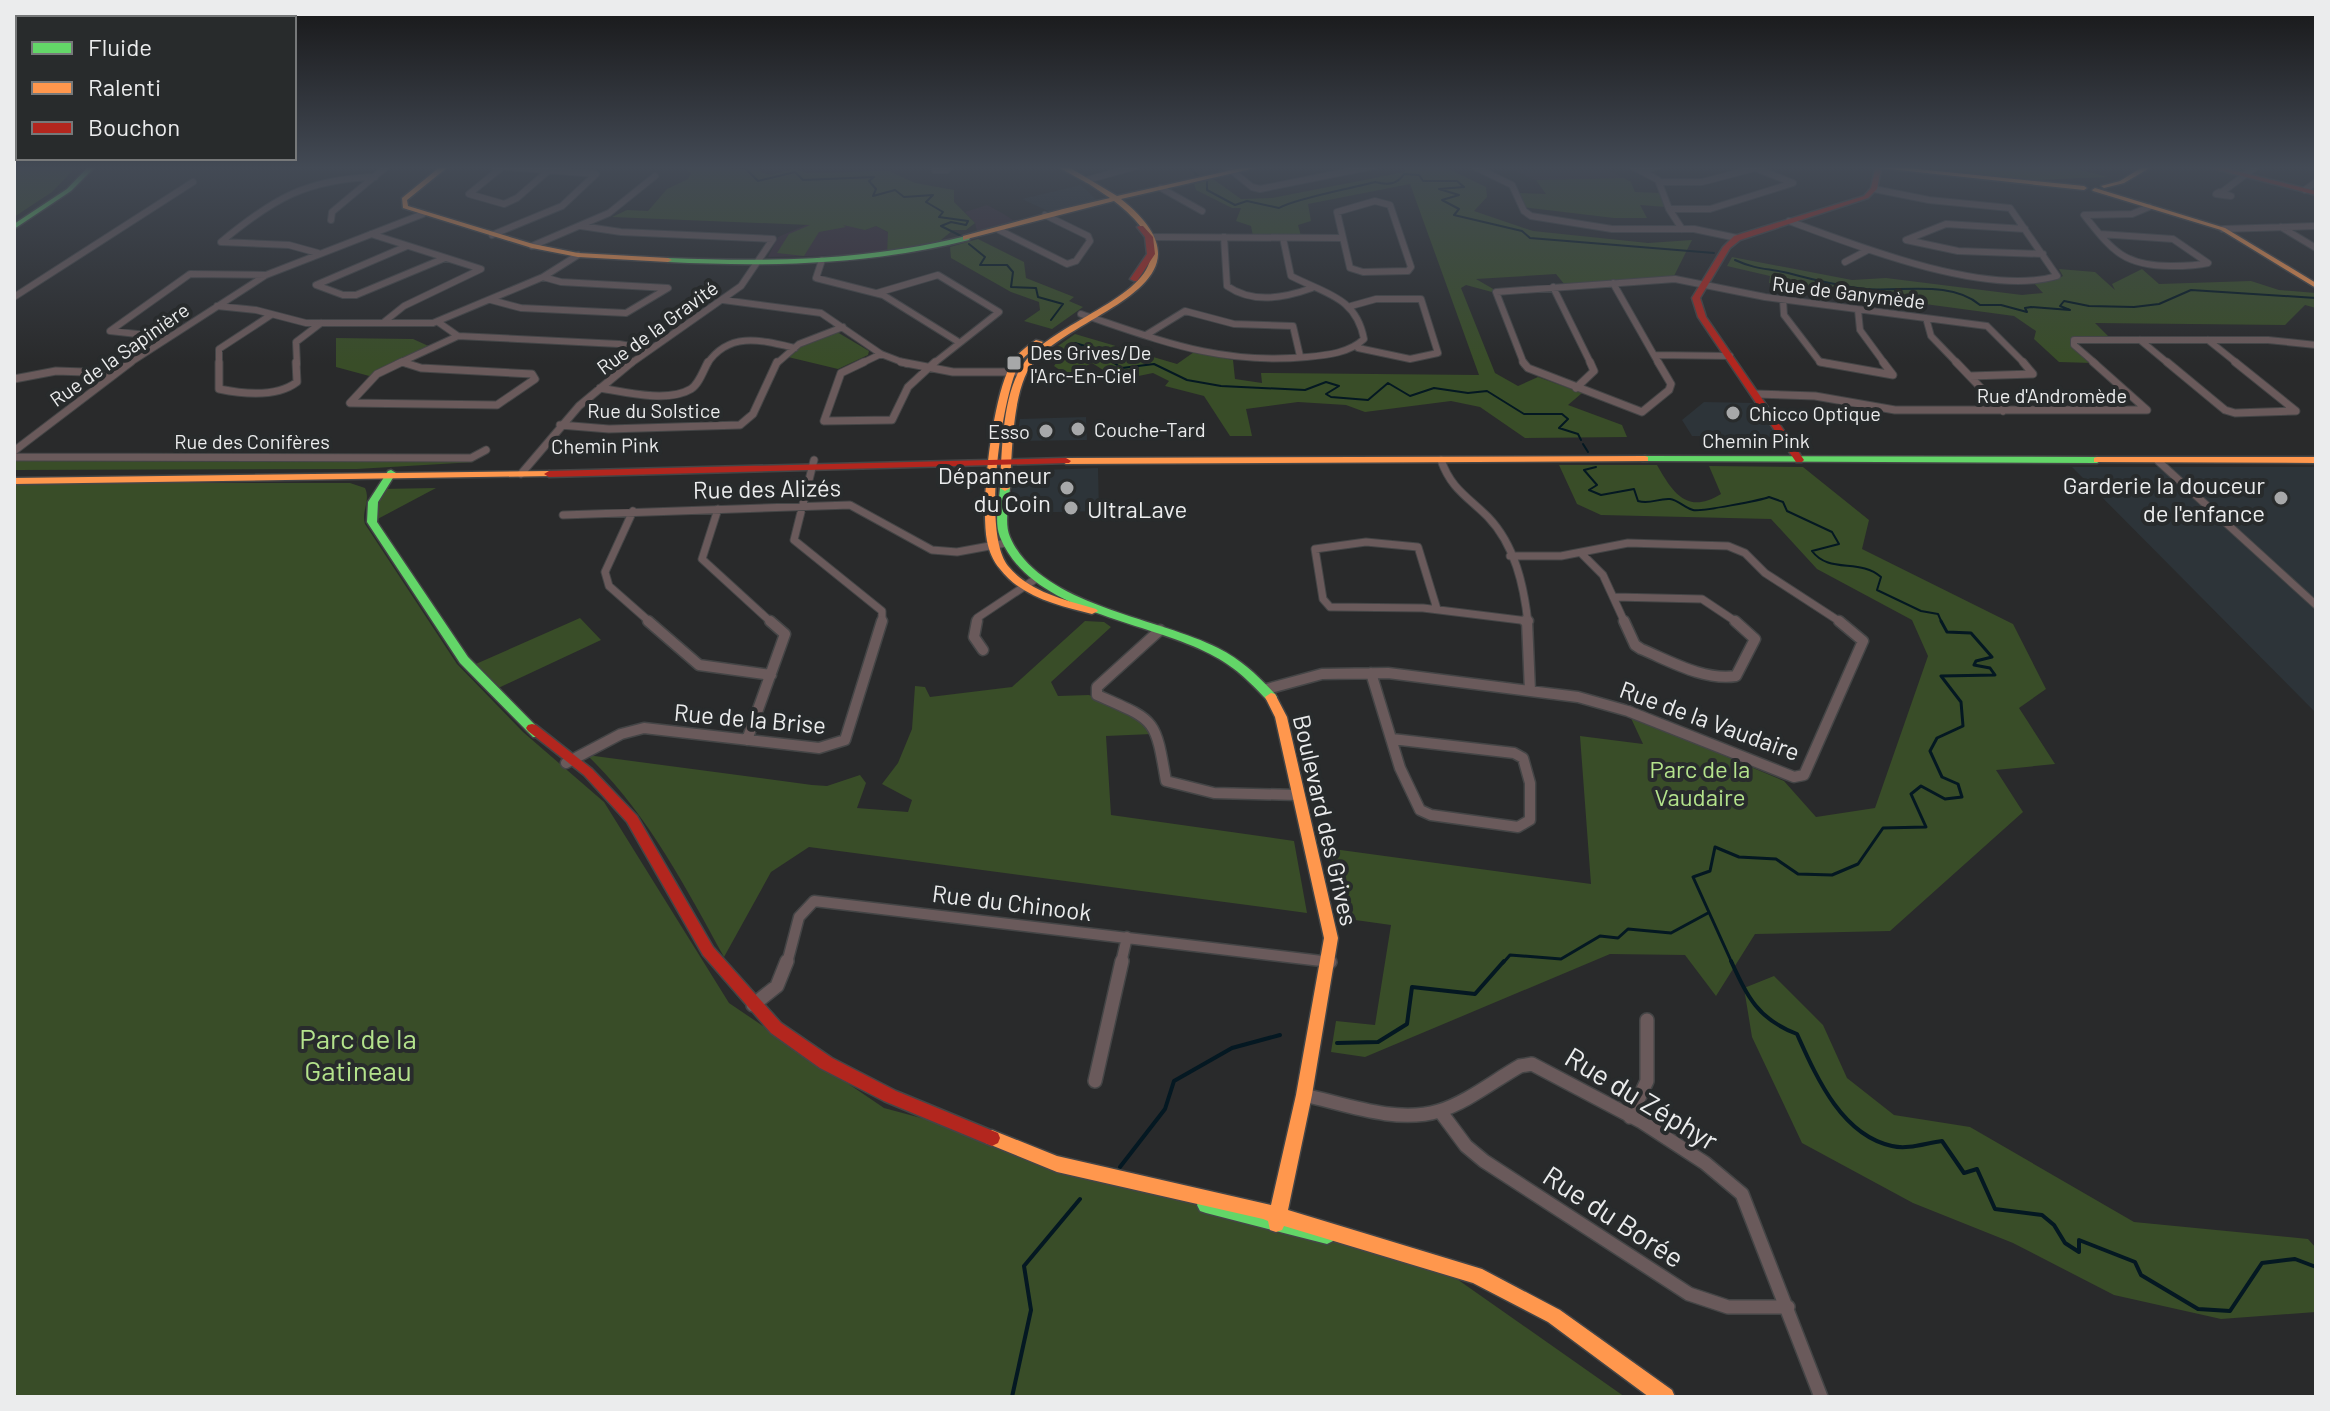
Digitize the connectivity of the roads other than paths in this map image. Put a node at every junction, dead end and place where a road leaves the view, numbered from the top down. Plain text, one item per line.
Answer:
1 (115, 232) edge
2 (235, 232) edge
3 (377, 232) edge
4 (482, 232) edge
5 (500, 232) edge
6 (567, 232) edge
7 (620, 232) edge
8 (992, 232) edge
9 (1003, 232) edge
10 (1079, 232) edge
11 (1148, 232) edge
12 (1342, 232) edge
13 (1398, 232) edge
14 (1699, 232) edge
15 (1756, 232) edge
16 (1817, 232) edge
17 (1926, 232) edge
18 (2027, 232) edge
19 (2228, 232) edge
20 (2289, 232) edge
21 (371, 234) junction
22 (2100, 234) joint
23 (492, 235) junction
24 (1154, 237) junction
25 (1224, 237) junction
26 (1283, 238) junction
27 (1343, 238) junction
28 (1737, 238) junction
29 (407, 246) junction
30 (532, 246) junction
31 (2316, 248) edge
32 (1866, 251) junction
33 (318, 253) junction
34 (2043, 254) junction
35 (578, 255) junction
36 (445, 258) junction
37 (759, 261) junction
38 (822, 262) junction
39 (1845, 262) dead end
40 (266, 275) junction
41 (543, 277) junction
42 (1613, 283) junction
43 (1703, 284) junction
44 (2316, 286) edge
45 (1553, 287) junction
46 (1312, 288) junction
47 (877, 293) junction
48 (14, 297) edge
49 (491, 300) junction
50 (723, 300) junction
51 (1783, 300) junction
52 (217, 306) junction
53 (1351, 306) junction
54 (1858, 310) junction
55 (271, 315) junction
56 (1086, 316) junction
57 (1926, 318) junction
58 (384, 322) junction
59 (438, 322) junction
60 (321, 323) junction
61 (843, 327) junction
62 (1146, 335) junction
63 (458, 336) junction
64 (166, 337) junction
65 (2140, 340) junction
66 (2208, 340) junction
67 (957, 341) junction
68 (2316, 345) edge
69 (795, 348) junction
70 (1358, 348) junction
71 (648, 349) junction
72 (881, 354) junction
73 (1655, 355) junction
74 (1300, 356) junction
75 (1730, 356) junction
76 (402, 362) junction
77 (930, 370) junction
78 (1017, 372) junction
79 (115, 373) junction
80 (1970, 376) junction
81 (14, 379) edge
82 (600, 388) junction
83 (1576, 388) junction
84 (1756, 394) junction
85 (2003, 411) junction
86 (560, 425) junction
87 (486, 450) dead end
88 (14, 454) edge
89 (1002, 458) junction
90 (1441, 460) junction
91 (1799, 460) junction
92 (2316, 460) edge
93 (2158, 461) junction
94 (813, 463) junction
95 (524, 471) junction
96 (14, 473) edge
97 (390, 474) junction
98 (229, 480) junction
99 (14, 481) edge
100 (373, 502) junction
101 (802, 506) junction
102 (718, 509) junction
103 (633, 511) junction
104 (563, 515) dead end
105 (1006, 543) junction
106 (992, 546) junction
107 (1581, 553) junction
108 (1510, 556) junction
109 (1031, 582) junction
110 (1614, 597) junction
111 (2316, 605) edge
112 (1437, 609) junction
113 (1528, 621) junction
114 (1160, 630) junction
115 (983, 650) dead end
116 (1371, 673) junction
117 (771, 675) junction
118 (1267, 689) junction
119 (1530, 691) junction
120 (1392, 739) junction
121 (747, 740) junction
122 (570, 761) junction
123 (1298, 795) junction
124 (1127, 937) junction
125 (1330, 962) junction
126 (753, 1005) junction
127 (1647, 1020) dead end
128 (1095, 1081) dead end
129 (1304, 1095) junction
130 (1440, 1111) junction
131 (1630, 1117) junction
132 (1277, 1220) junction
133 (1788, 1307) junction
134 (1665, 1397) edge
135 (1821, 1397) edge

1 - 48 street
2 - 33 street
3 - 21 street, Rue de la Sapinière
4 - 23 street
5 - 23 street
6 - 30 street
7 - 37 street
8 - 38 street
9 - 10 street
11 - 24 street
12 - 27 street
13 - 27 street
14 - 28 street
15 - 28 street
16 - 32 street
17 - 34 street
18 - 34 street
19 - 44 street
20 - 31 street
21 - 29 street
21 - 33 street, Rue de la Sapinière
22 - 22 street
23 - 30 street
24 - 25 street
24 - 56 street
25 - 26 street
25 - 46 street
26 - 27 street
26 - 46 street
28 - 43 street
29 - 36 street
29 - 36 street
30 - 35 street
32 - 34 street
32 - 39 street
33 - 40 street, Rue de la Sapinière
35 - 37 street
35 - 41 street
36 - 58 street
37 - 38 street
37 - 50 street, Rue de la Gravité
38 - 47 street
40 - 52 street, Rue de la Sapinière
40 - 64 street
41 - 49 street
41 - 49 street
42 - 43 street, Rue de Ganymède
42 - 45 street, Rue de Ganymède
42 - 73 street
43 - 51 street, Rue de Ganymède
43 - 75 street
45 - 83 street
45 - 83 street, Rue de Ganymède
46 - 53 street
47 - 67 street
47 - 67 street
49 - 59 street
50 - 61 street
50 - 71 street, Rue de la Gravité
51 - 54 street, Rue de Ganymède
51 - 54 street
52 - 55 street
52 - 64 street, Rue de la Sapinière
53 - 70 street
53 - 70 street
54 - 57 street, Rue de Ganymède
55 - 60 street
55 - 60 street
56 - 62 street
56 - 78 street
57 - 80 street
57 - 80 street, Rue de Ganymède
58 - 59 street
58 - 60 street
59 - 63 street
61 - 69 street, Rue du Solstice
61 - 72 street
62 - 74 street
62 - 74 street
63 - 71 street
63 - 76 street
64 - 79 street, Rue de la Sapinière
65 - 66 street, Rue d'Andromède
65 - 66 street
65 - 85 street, Rue d'Andromède
66 - 68 street, Rue d'Andromède
67 - 77 street
69 - 82 street
69 - 86 street, Rue du Solstice
70 - 74 street
71 - 82 street, Rue de la Gravité
72 - 77 street
72 - 77 street
73 - 75 street
73 - 83 street, Rue de Ganymède
75 - 84 street
76 - 76 street
77 - 78 street
78 - 89 street
79 - 81 street
79 - 88 street, Rue de la Sapinière
80 - 85 street
82 - 86 street, Rue de la Gravité
84 - 85 street, Rue d'Andromède
84 - 91 street
86 - 95 street, Rue de la Gravité
87 - 88 street, Rue des Conifères
89 - 90 street, Chemin Pink
89 - 94 street, Chemin Pink
89 - 105 street
89 - 106 street
90 - 91 street, Chemin Pink
90 - 108 street
91 - 93 street, Chemin Pink
92 - 93 street, Chemin Pink
93 - 111 street
94 - 95 street, Chemin Pink
94 - 101 street, Rue de la Brise
95 - 97 street, Chemin Pink
96 - 97 street, Chemin Pink
97 - 98 street, Chemin Pink
97 - 100 street
98 - 99 street, Chemin Pink
98 - 100 street
100 - 122 street
101 - 102 street, Rue des Alizés
101 - 106 street, Rue des Alizés
101 - 121 street, Rue de la Brise
102 - 103 street, Rue des Alizés
102 - 117 street
103 - 104 street, Rue des Alizés
103 - 117 street
105 - 106 street, Rue des Alizés
105 - 109 street, Boulevard des Grives
106 - 109 street, Boulevard des Grives
107 - 108 street, Rue de la Vaudaire
107 - 110 street
107 - 119 street, Rue de la Vaudaire
108 - 113 street
109 - 114 street, Boulevard des Grives
109 - 115 street
110 - 110 street
112 - 112 street
112 - 113 street
113 - 119 street
114 - 118 street, Boulevard des Grives
114 - 123 street
116 - 118 street, Rue de la Vaudaire
116 - 119 street, Rue de la Vaudaire
116 - 120 street
117 - 121 street
118 - 123 street, Boulevard des Grives
120 - 120 street
121 - 122 street, Rue de la Brise
122 - 126 street
123 - 125 street, Boulevard des Grives
124 - 125 street, Rue du Chinook
124 - 126 street, Rue du Chinook
124 - 128 street
125 - 129 street, Boulevard des Grives
126 - 132 street
127 - 131 street
129 - 130 street, Rue du Zéphyr
129 - 132 street, Boulevard des Grives
130 - 131 street, Rue du Zéphyr
130 - 133 street, Rue du Borée
131 - 133 street, Rue du Zéphyr
132 - 134 street
133 - 135 street, Rue du Zéphyr

